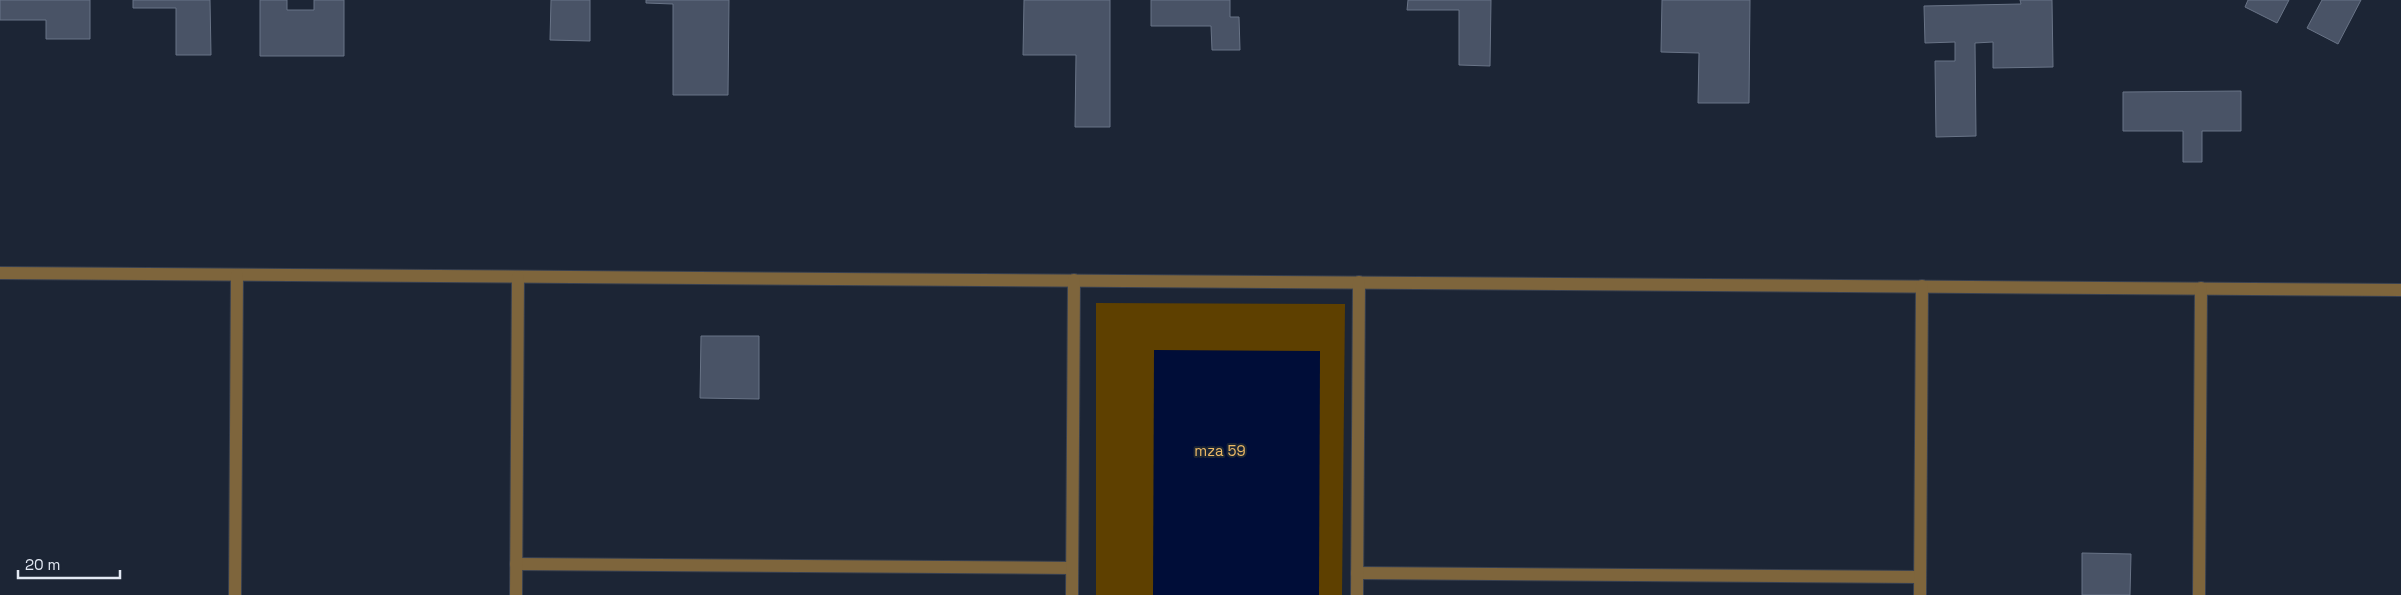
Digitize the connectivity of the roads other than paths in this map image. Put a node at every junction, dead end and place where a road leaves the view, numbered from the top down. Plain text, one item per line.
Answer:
1 (0, 273) edge
2 (237, 275) junction
3 (518, 277) junction
4 (1074, 280) junction
5 (1359, 282) junction
6 (1922, 286) junction
7 (2201, 288) junction
8 (2401, 290) edge
9 (516, 564) junction
10 (1072, 568) junction
11 (1357, 573) junction
12 (1920, 577) junction
13 (234, 595) edge
14 (516, 595) edge
15 (1072, 595) edge
16 (1357, 595) edge
17 (1920, 595) edge
18 (2199, 595) edge

1 - 2 street
2 - 3 street
2 - 13 street
3 - 4 street
3 - 9 street
4 - 5 street
4 - 10 street
5 - 6 street
5 - 11 street
6 - 7 street
6 - 12 street
7 - 8 street
7 - 18 street
9 - 10 street
9 - 14 street
10 - 15 street
11 - 12 street
11 - 16 street
12 - 17 street

